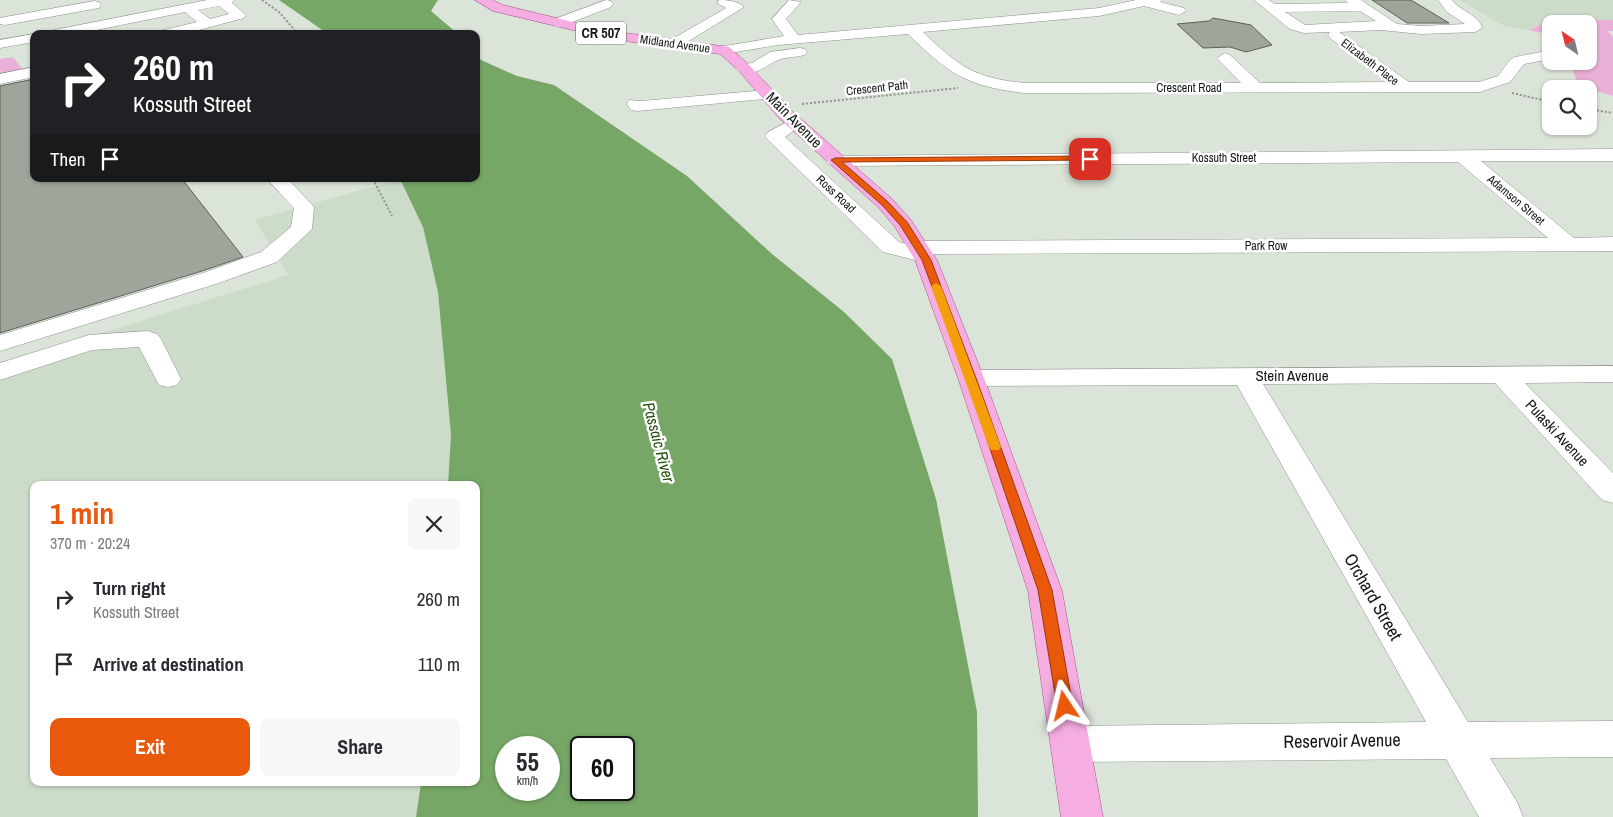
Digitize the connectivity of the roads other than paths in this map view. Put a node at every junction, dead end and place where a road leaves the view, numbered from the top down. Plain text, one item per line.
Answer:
1 (482, 0) edge
2 (590, 0) edge
3 (1446, 0) edge
4 (224, 1) edge
5 (1151, 1) edge
6 (92, 2) edge
7 (610, 2) edge
8 (794, 2) dead end
9 (724, 3) dead end
10 (1357, 3) edge
11 (1127, 4) edge
12 (1266, 4) edge
13 (188, 8) junction
14 (1179, 11) dead end
15 (5, 21) dead end
16 (1382, 22) junction
17 (557, 23) junction
18 (208, 24) junction
19 (101, 29) edge
20 (911, 29) junction
21 (182, 30) edge
22 (1335, 35) dead end
23 (814, 37) junction
24 (30, 39) edge
25 (794, 39) junction
26 (0, 44) edge
27 (674, 44) junction
28 (724, 50) junction
29 (1542, 56) edge
30 (1225, 58) dead end
31 (744, 68) junction
32 (30, 73) edge
33 (1101, 74) dead end
34 (0, 79) edge
35 (1111, 88) junction
36 (1256, 88) junction
37 (1406, 88) junction
38 (635, 104) dead end
39 (780, 108) junction
40 (1613, 155) edge
41 (1463, 156) junction
42 (835, 160) junction
43 (280, 182) edge
44 (1568, 244) junction
45 (1612, 245) edge
46 (922, 251) junction
47 (0, 343) edge
48 (0, 372) edge
49 (1613, 374) edge
50 (1502, 375) junction
51 (1245, 376) junction
52 (971, 378) junction
53 (168, 379) dead end
54 (1613, 492) edge
55 (1613, 739) edge
56 (1457, 740) junction
57 (1072, 744) junction
58 (1082, 817) edge
59 (1502, 817) edge

1 - 17 main road, Midland Avenue / CR 507
2 - 7 street
3 - 16 street
4 - 13 street
4 - 18 street
5 - 11 street
5 - 14 street
6 - 15 street
6 - 19 street
7 - 17 street
8 - 25 street
9 - 27 street
10 - 12 street
10 - 16 street
11 - 20 street
12 - 16 street
13 - 18 street
13 - 19 street
17 - 27 main road, Midland Avenue / CR 507
18 - 21 street
20 - 23 street
20 - 35 street, Crescent Road
22 - 37 street, Elizabeth Place
23 - 25 street
23 - 31 street
24 - 26 street
25 - 28 street
27 - 28 main road, Midland Avenue / CR 507
28 - 31 main road, Main Avenue
29 - 37 street, Crescent Road
30 - 36 street
31 - 39 main road, Main Avenue
32 - 34 street
33 - 35 street
35 - 36 street, Crescent Road
36 - 37 street, Crescent Road
38 - 39 street
39 - 42 main road, Main Avenue
39 - 46 street, Ross Road
40 - 41 street, Kossuth Street
41 - 42 street, Kossuth Street
41 - 44 street, Adamson Street
42 - 46 main road, Main Avenue
43 - 47 street
44 - 45 street, Park Row
44 - 46 street, Park Row
46 - 52 main road, Main Avenue
48 - 53 street
49 - 50 street, Stein Avenue
50 - 51 street, Stein Avenue
50 - 54 street, Pulaski Avenue
51 - 52 street, Stein Avenue
51 - 56 street, Orchard Street
52 - 57 main road, Main Avenue
55 - 56 street, Reservoir Avenue
56 - 57 street, Reservoir Avenue
56 - 59 street, Orchard Street
57 - 58 main road, Main Avenue

